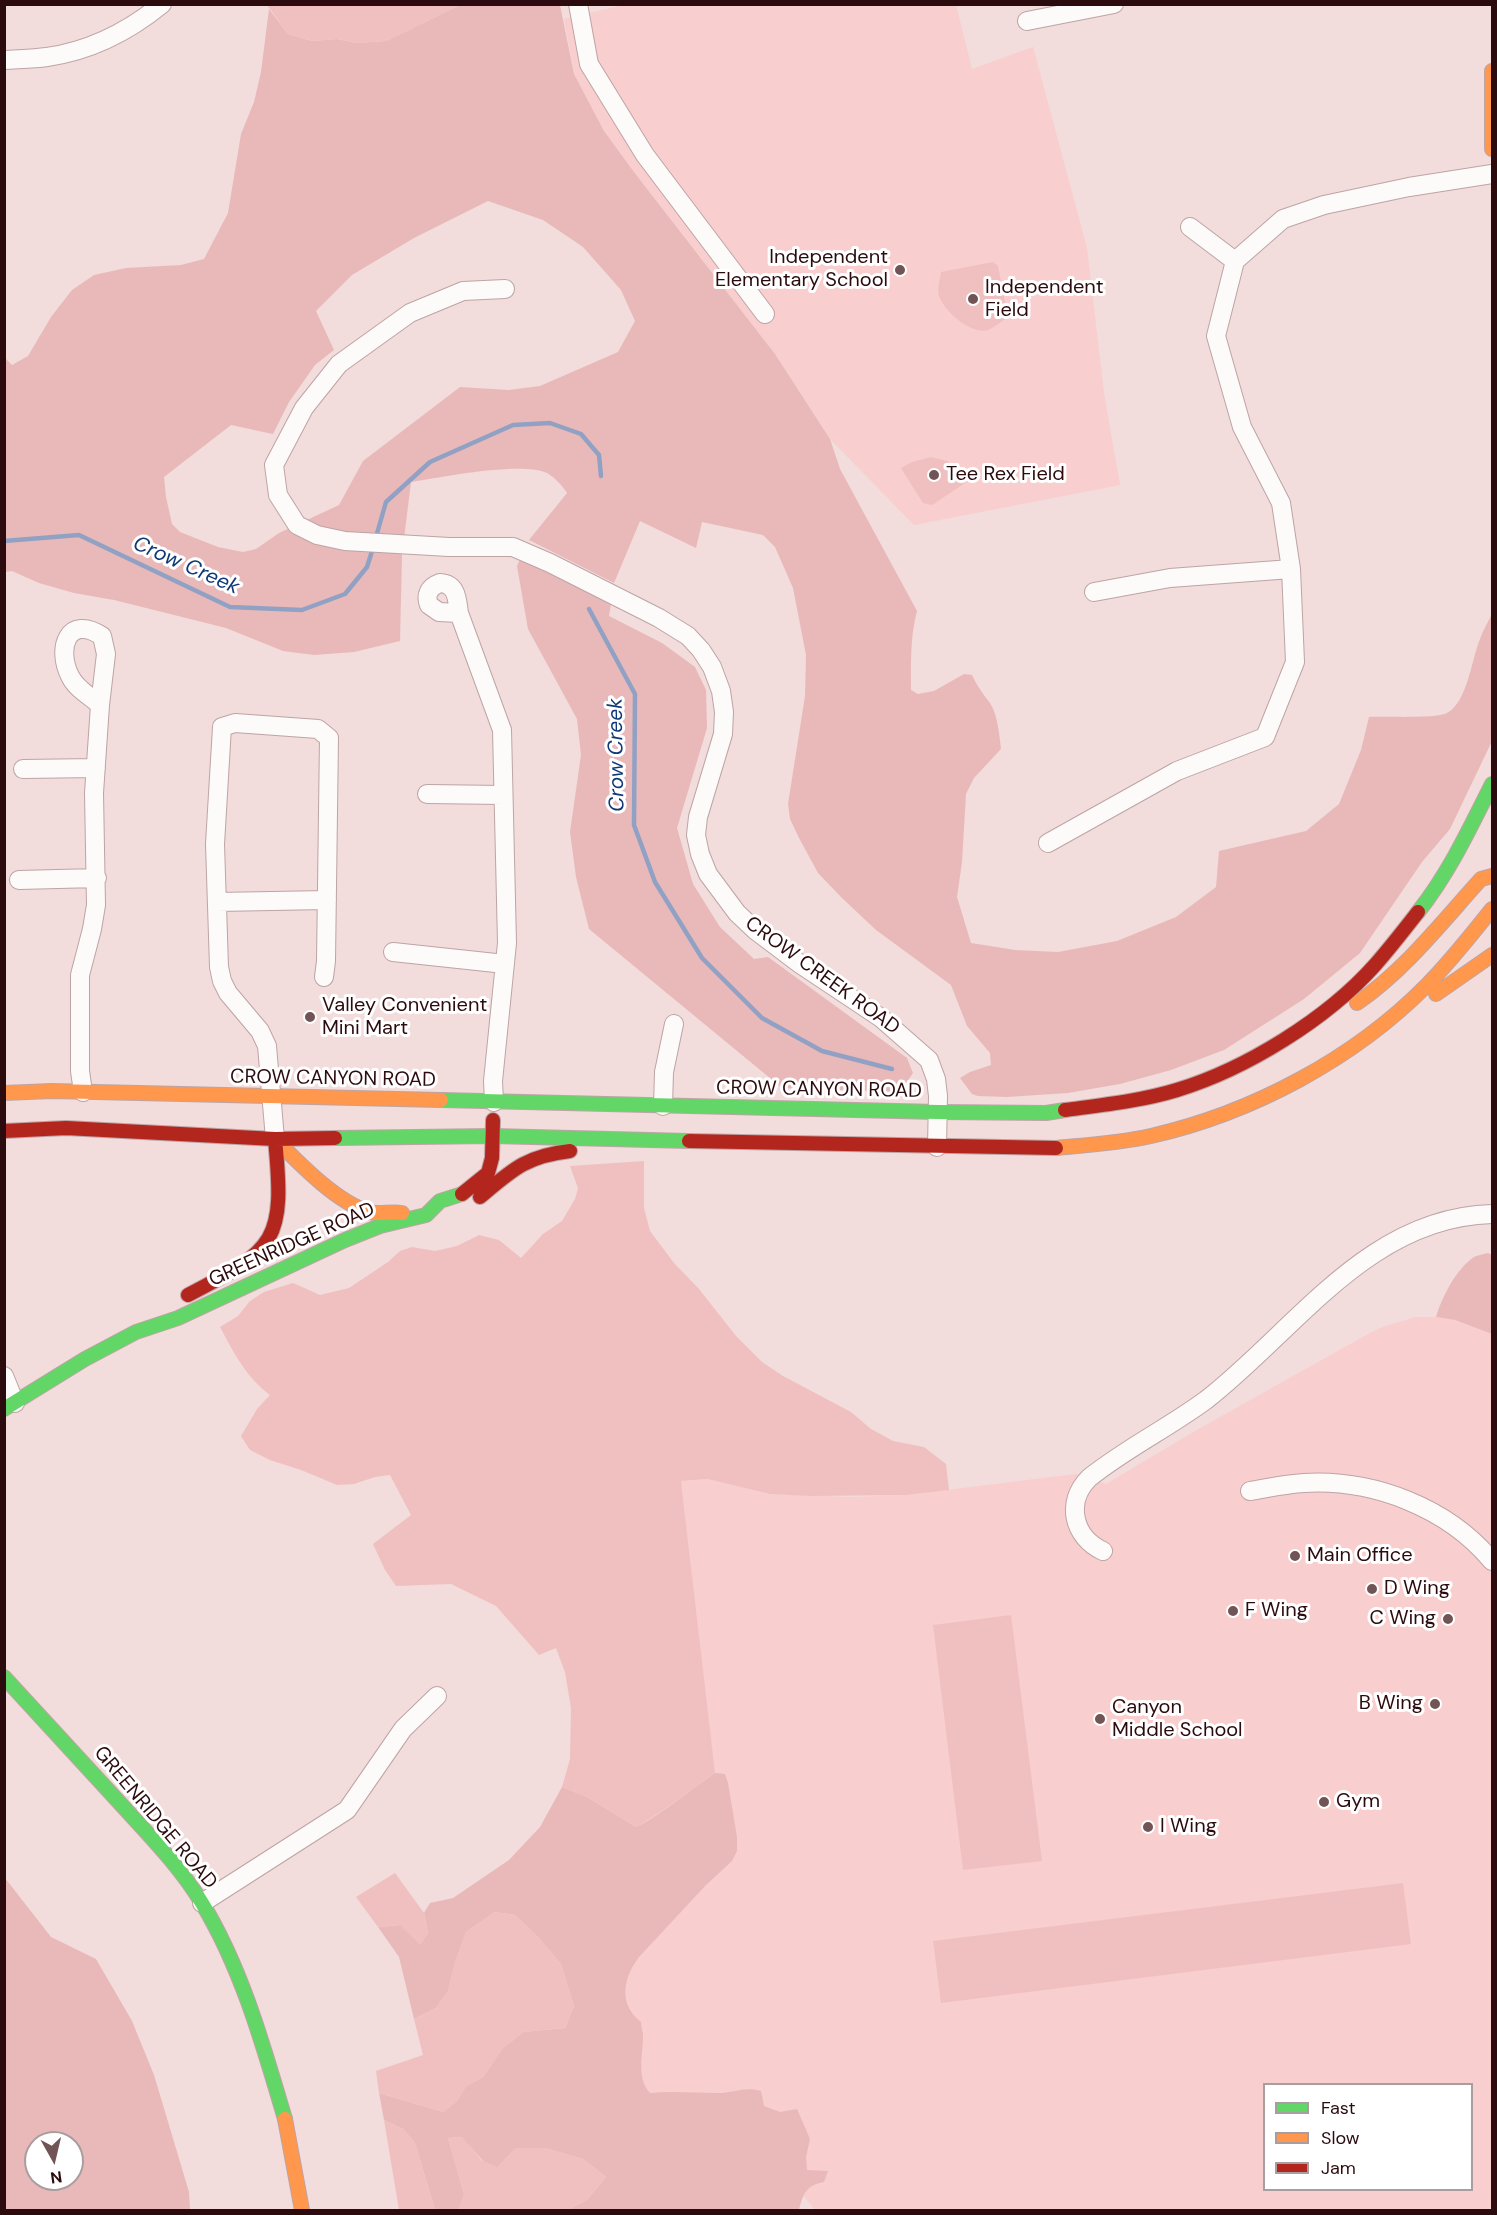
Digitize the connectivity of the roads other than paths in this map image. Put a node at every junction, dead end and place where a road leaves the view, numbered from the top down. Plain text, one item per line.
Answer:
1 (162, 4) edge
2 (578, 4) edge
3 (1113, 4) edge
4 (1027, 21) dead end
5 (4, 60) edge
6 (1492, 71) edge
7 (1492, 149) edge
8 (1492, 174) edge
9 (1190, 228) dead end
10 (1235, 261) junction
11 (505, 289) dead end
12 (765, 314) dead end
13 (1291, 569) junction
14 (1094, 592) dead end
15 (459, 613) dead end
16 (100, 705) dead end
17 (96, 768) junction
18 (23, 769) dead end
19 (1492, 784) edge
20 (427, 794) dead end
21 (503, 795) junction
22 (1048, 843) dead end
23 (1492, 876) edge
24 (96, 878) junction
25 (19, 880) dead end
26 (327, 900) junction
27 (218, 902) junction
28 (1492, 909) edge
29 (393, 952) dead end
30 (1492, 955) edge
31 (505, 964) junction
32 (324, 977) dead end
33 (1396, 1015) junction
34 (674, 1024) dead end
35 (1288, 1037) junction
36 (4, 1094) edge
37 (270, 1097) junction
38 (79, 1099) junction
39 (494, 1102) junction
40 (663, 1106) junction
41 (95, 1108) dead end
42 (938, 1112) junction
43 (55, 1114) dead end
44 (111, 1116) dead end
45 (4, 1119) edge
46 (4, 1131) edge
47 (172, 1134) junction
48 (493, 1136) junction
49 (275, 1139) junction
50 (633, 1140) junction
51 (938, 1147) junction
52 (1492, 1214) edge
53 (426, 1215) junction
54 (411, 1219) junction
55 (136, 1332) junction
56 (4, 1376) edge
57 (10, 1406) edge
58 (1250, 1491) dead end
59 (1103, 1551) dead end
60 (1492, 1562) edge
61 (4, 1677) edge
62 (437, 1696) dead end
63 (202, 1903) junction
64 (302, 2211) edge

1 - 5 street
2 - 12 street
3 - 4 street
6 - 7 main road
8 - 10 street
9 - 10 street
10 - 13 street
11 - 42 street, CROW CREEK ROAD
13 - 14 street
13 - 22 street
15 - 21 street
16 - 17 street
17 - 18 street
17 - 24 street
19 - 35 main road, CROW CANYON ROAD
20 - 21 street
21 - 31 street
23 - 35 main road
24 - 25 street
24 - 38 street
26 - 27 street
26 - 27 street
26 - 32 street
27 - 37 street
28 - 33 main road
29 - 31 street
30 - 33 main road
31 - 39 street
33 - 51 main road
34 - 40 street
35 - 42 main road, CROW CANYON ROAD
36 - 38 main road, CROW CANYON ROAD
37 - 38 main road, CROW CANYON ROAD
37 - 39 main road, CROW CANYON ROAD
37 - 49 street
38 - 41 main road
39 - 40 main road, CROW CANYON ROAD
39 - 48 main road, GREENRIDGE ROAD
40 - 42 main road, CROW CANYON ROAD
42 - 51 street, CROW CREEK ROAD
43 - 45 main road
44 - 47 main road
46 - 47 main road
47 - 49 main road
48 - 49 main road
48 - 50 main road
48 - 53 main road, GREENRIDGE ROAD
49 - 54 main road
49 - 55 main road, GREENRIDGE ROAD
50 - 51 main road
50 - 53 main road
52 - 59 street
53 - 54 main road, GREENRIDGE ROAD
54 - 55 main road, GREENRIDGE ROAD
55 - 57 main road, GREENRIDGE ROAD
56 - 57 street
58 - 60 street
61 - 63 main road, GREENRIDGE ROAD
62 - 63 street
63 - 64 main road, GREENRIDGE ROAD

